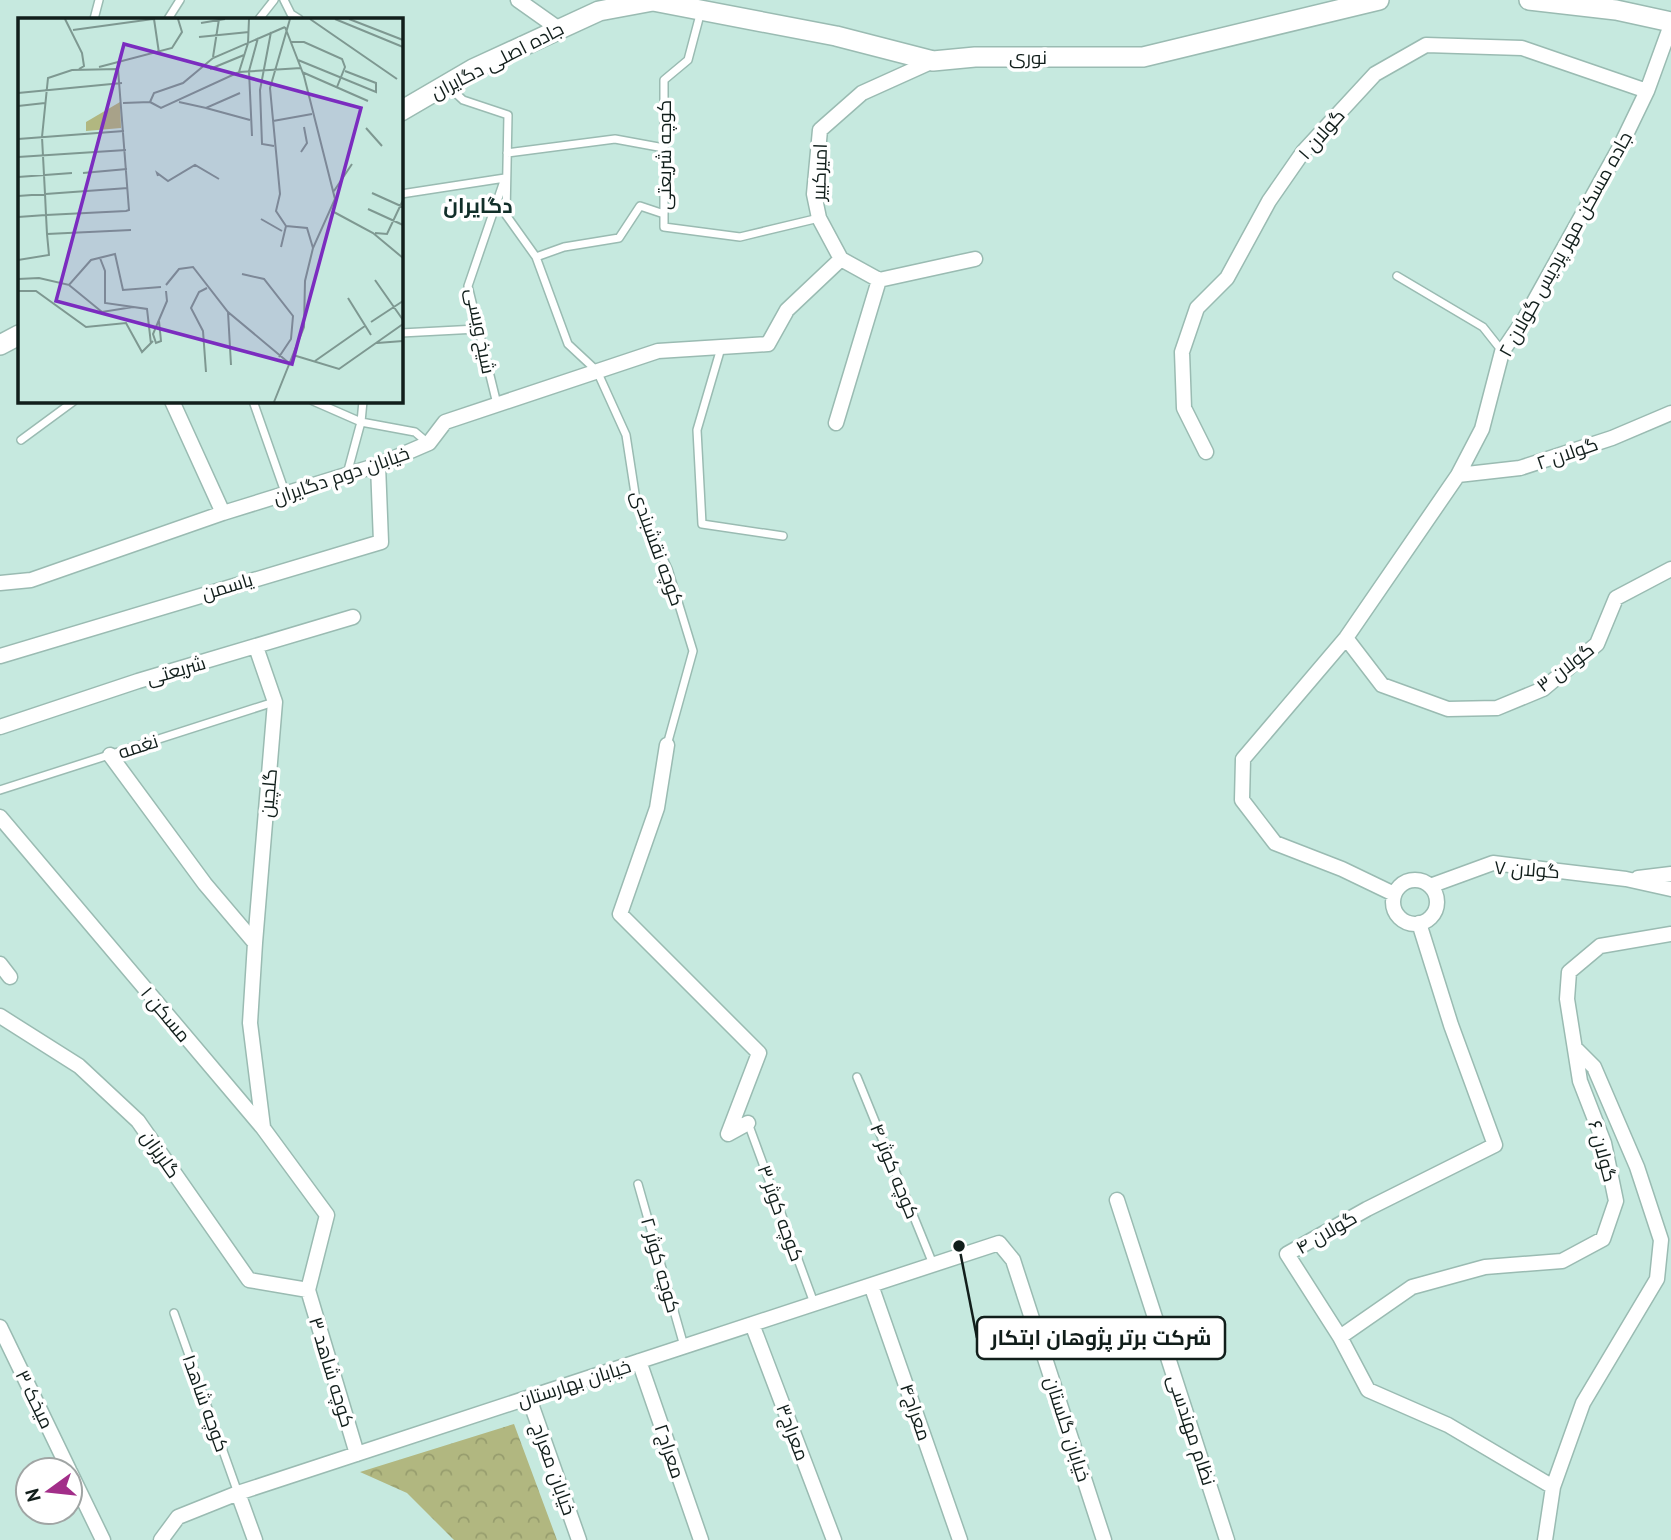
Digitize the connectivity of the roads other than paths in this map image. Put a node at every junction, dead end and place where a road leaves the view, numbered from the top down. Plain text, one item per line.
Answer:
1 (99, 0) edge
2 (180, 0) edge
3 (274, 0) edge
4 (284, 0) edge
5 (518, 0) edge
6 (1379, 0) edge
7 (1529, 0) edge
8 (678, 2) edge
9 (1617, 5) edge
10 (701, 11) junction
11 (94, 18) edge
12 (169, 18) edge
13 (260, 18) edge
14 (297, 18) edge
15 (1671, 24) edge
16 (559, 29) junction
17 (933, 61) junction
18 (446, 85) junction
19 (1647, 91) junction
20 (402, 110) edge
21 (664, 148) junction
22 (507, 153) junction
23 (505, 178) junction
24 (402, 194) edge
25 (664, 214) junction
26 (819, 218) junction
27 (536, 257) junction
28 (841, 259) junction
29 (975, 259) dead end
30 (1397, 276) dead end
31 (879, 280) junction
32 (477, 329) junction
33 (402, 332) edge
34 (722, 347) junction
35 (1502, 352) junction
36 (597, 372) junction
37 (73, 402) edge
38 (172, 402) edge
39 (253, 402) edge
40 (315, 402) edge
41 (363, 402) edge
42 (497, 405) junction
43 (1671, 413) edge
44 (361, 422) junction
45 (836, 422) dead end
46 (21, 440) dead end
47 (429, 443) junction
48 (1206, 452) dead end
49 (378, 465) junction
50 (347, 474) junction
51 (1458, 475) junction
52 (286, 495) junction
53 (223, 513) junction
54 (783, 536) dead end
55 (1671, 569) edge
56 (0, 583) edge
57 (352, 617) dead end
58 (1346, 638) junction
59 (256, 647) junction
60 (0, 656) edge
61 (275, 702) junction
62 (0, 727) edge
63 (667, 745) joint
64 (110, 755) junction
65 (0, 790) edge
66 (0, 817) edge
67 (1671, 874) edge
68 (1626, 879) junction
69 (1430, 886) junction
70 (1671, 889) edge
71 (1394, 894) junction
72 (1419, 923) junction
73 (1671, 934) edge
74 (255, 943) junction
75 (0, 964) edge
76 (10, 977) dead end
77 (0, 1016) edge
78 (1574, 1048) junction
79 (858, 1077) dead end
80 (748, 1123) joint
81 (263, 1128) junction
82 (638, 1184) dead end
83 (1117, 1200) dead end
84 (999, 1242) joint
85 (933, 1264) junction
86 (871, 1285) junction
87 (308, 1290) junction
88 (814, 1303) junction
89 (174, 1313) dead end
90 (752, 1324) junction
91 (0, 1327) edge
92 (1340, 1337) junction
93 (684, 1346) junction
94 (639, 1361) junction
95 (529, 1398) junction
96 (357, 1454) junction
97 (63, 1456) edge
98 (1553, 1487) junction
99 (238, 1493) junction
100 (84, 1500) edge
101 (103, 1540) edge
102 (161, 1540) edge
103 (255, 1540) edge
104 (579, 1540) edge
105 (701, 1540) edge
106 (834, 1540) edge
107 (960, 1540) edge
108 (1104, 1540) edge
109 (1227, 1540) edge
110 (1545, 1540) edge

1 - 11 lane
2 - 12 lane
3 - 13 lane
4 - 14 lane
5 - 16 street
6 - 17 street, نوری
7 - 9 street
8 - 10 street, نوری
8 - 16 street, جاده اصلی دگایران
9 - 15 street
10 - 17 street, نوری
10 - 21 lane, کوچه شریعتی
15 - 19 street, جاده مسکن مهر پردیس گولان ۲
16 - 18 street, جاده اصلی دگایران
17 - 26 street, امیرکبیر
18 - 20 street, جاده اصلی دگایران
18 - 22 lane, کوچه نقشبندی
19 - 35 street, جاده مسکن مهر پردیس گولان ۲
19 - 48 street, گولان ۱
21 - 22 lane
21 - 25 lane, کوچه شریعتی
22 - 23 lane, کوچه نقشبندی
23 - 24 lane
23 - 27 lane, کوچه نقشبندی
23 - 32 lane, شیخ ویسی
25 - 26 lane, کوچه شریعتی
25 - 27 lane
26 - 28 street, امیرکبیر
27 - 36 lane, کوچه نقشبندی
28 - 31 street
28 - 34 street, خیابان دوم دگایران
29 - 31 street
30 - 35 lane
31 - 45 street
32 - 33 lane
32 - 42 lane, شیخ ویسی
34 - 36 street, خیابان دوم دگایران
34 - 54 lane
35 - 51 street, جاده مسکن مهر پردیس گولان ۲
36 - 42 street, خیابان دوم دگایران
36 - 63 lane, کوچه نقشبندی
37 - 46 lane
38 - 53 street
39 - 52 lane
40 - 44 lane
41 - 44 lane
42 - 47 street, خیابان دوم دگایران
43 - 51 street, گولان ۲
44 - 47 lane
44 - 50 lane
47 - 49 street, خیابان دوم دگایران
49 - 50 street, خیابان دوم دگایران
49 - 60 street, یاسمن
50 - 52 street, خیابان دوم دگایران
51 - 58 street, جاده مسکن مهر پردیس گولان ۲
52 - 53 street, خیابان دوم دگایران
53 - 56 street, خیابان دوم دگایران
55 - 58 street, گولان ۳
57 - 59 street, شریعتی
58 - 71 street, جاده مسکن مهر پردیس گولان ۲
59 - 61 street, گلچین
59 - 62 street, شریعتی
61 - 64 lane, نغمه
61 - 74 street, گلچین
63 - 80 street
64 - 65 lane, نغمه
64 - 74 street
66 - 81 street, مسکن ۱
67 - 68 street, گولان ۷
68 - 69 street, گولان ۷
68 - 70 street, گولان ۷
69 - 71 street
69 - 72 street
71 - 72 street
72 - 92 street, گولان ۴
73 - 78 street, گولان ۶
74 - 81 street, گلچین
75 - 76 street
77 - 87 street, گلریزان
78 - 92 street, گولان ۶
78 - 98 street
79 - 85 lane, کوچه کوثر ۴
80 - 88 lane, کوچه کوثر ۳
81 - 87 street, مسکن ۱
82 - 93 lane, کوچه کوثر ۲
83 - 109 street, نظام مهندسی
84 - 85 street, خیابان بهارستان
84 - 108 street, خیابان گلستان
85 - 86 street, خیابان بهارستان
86 - 88 street, خیابان بهارستان
86 - 107 street, معراج۴
87 - 96 street, کوچه شاهد ۳
88 - 90 street, خیابان بهارستان
89 - 99 lane, کوچه شاهد۱
90 - 93 street, خیابان بهارستان
90 - 106 street, معراج۳
91 - 97 street, میخک ۳
92 - 98 street, گولان ۴
93 - 94 street, خیابان بهارستان
94 - 95 street, خیابان بهارستان
94 - 105 street, معراج۲
95 - 96 street, خیابان بهارستان
95 - 104 street, خیابان معراج
96 - 99 street, خیابان بهارستان
98 - 110 street
99 - 102 street, خیابان بهارستان
99 - 103 street
100 - 101 street, میخک ۳

